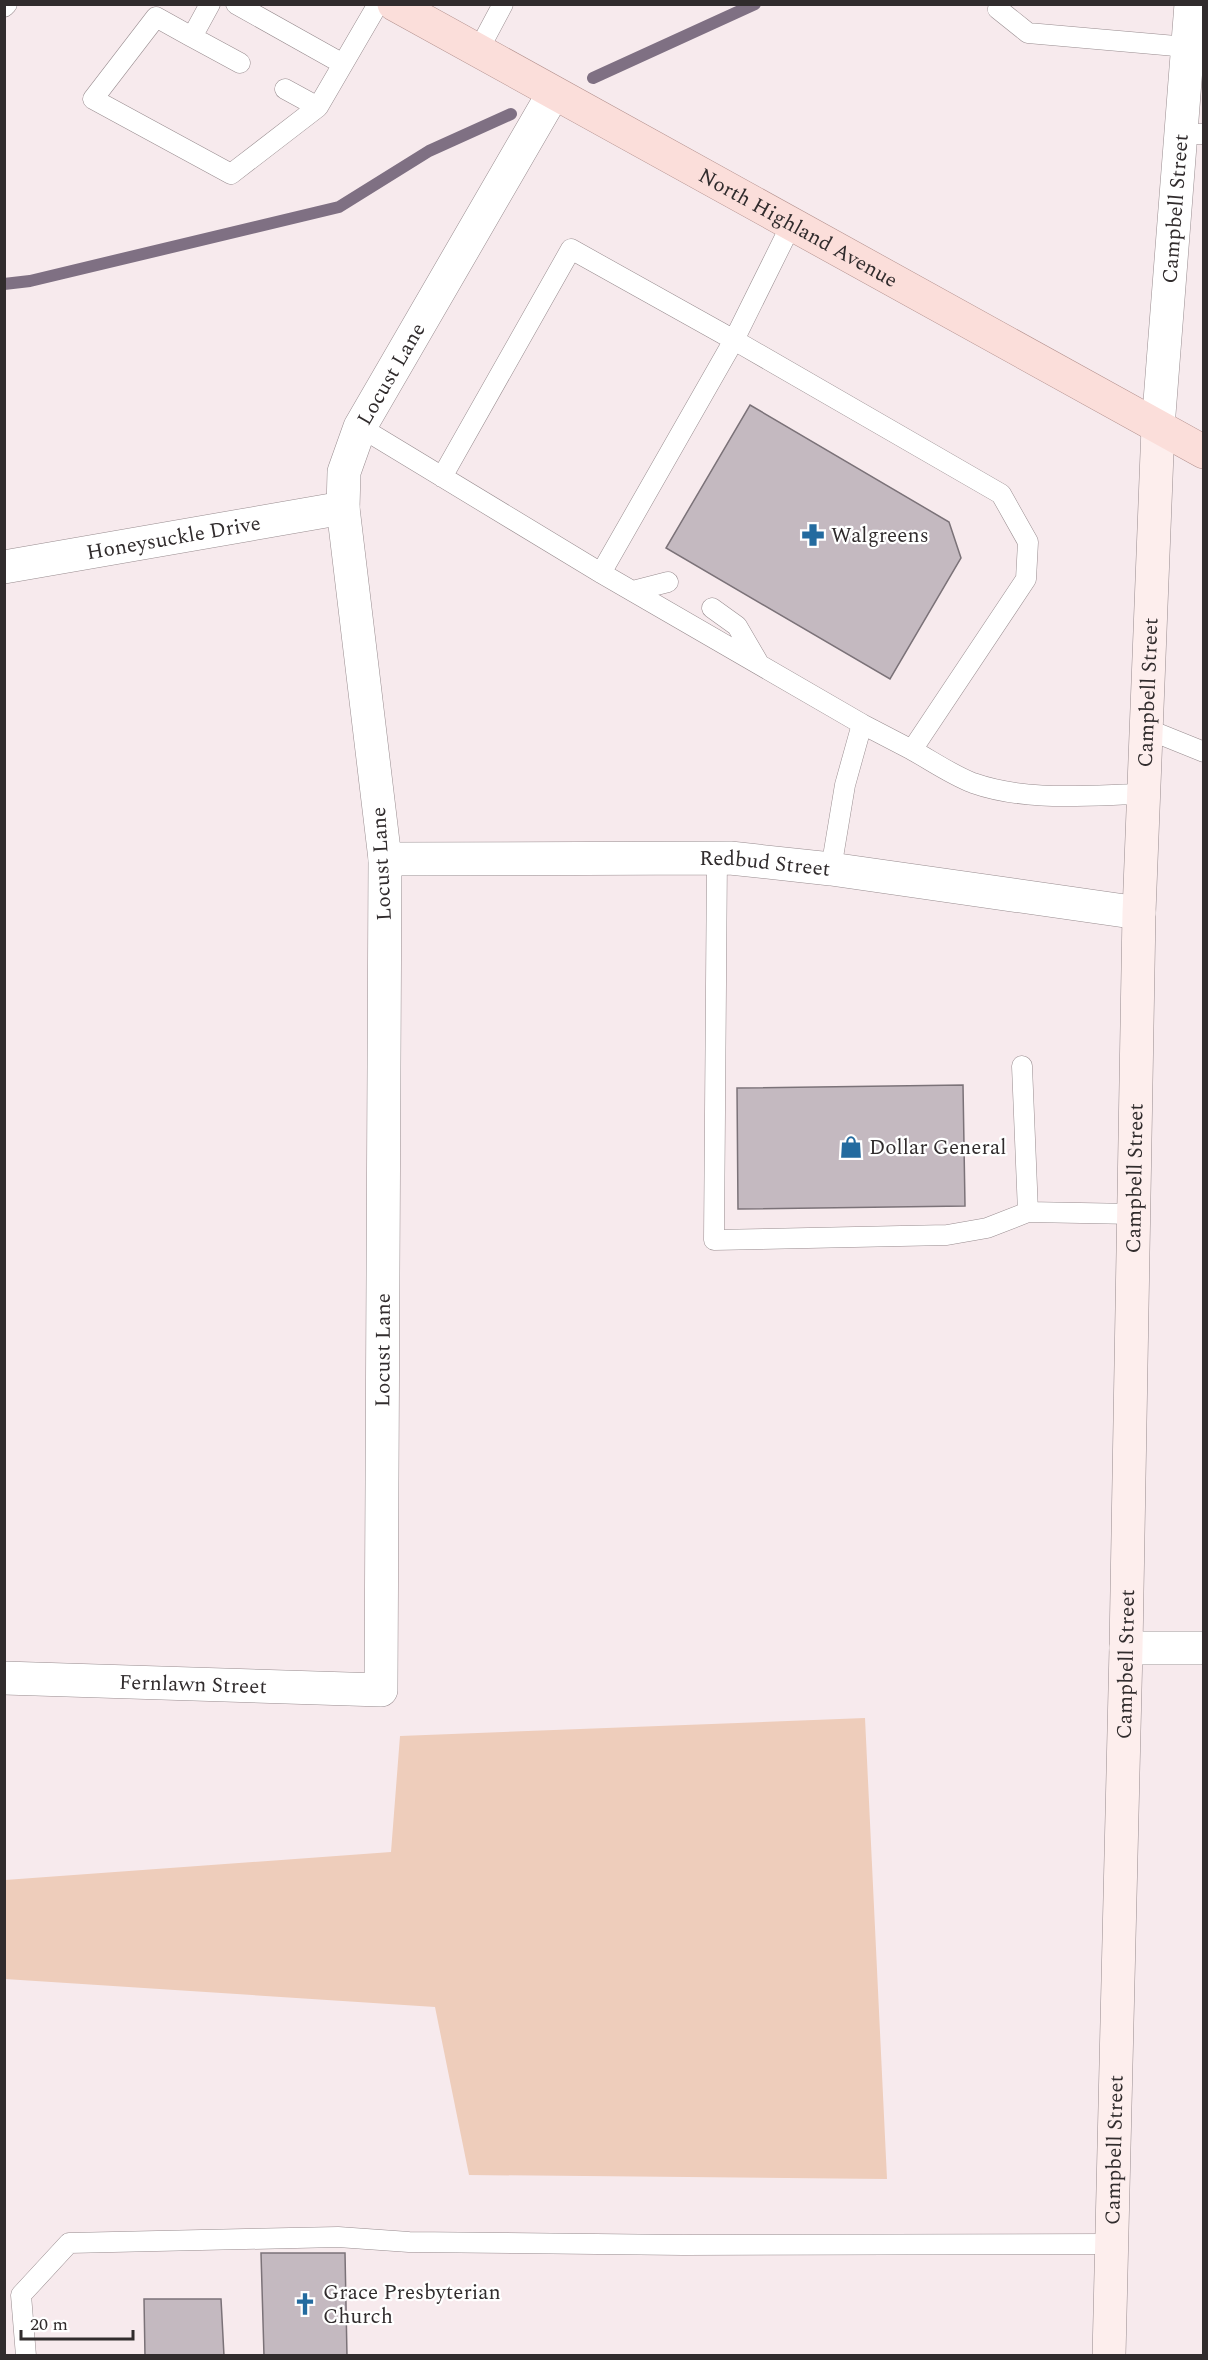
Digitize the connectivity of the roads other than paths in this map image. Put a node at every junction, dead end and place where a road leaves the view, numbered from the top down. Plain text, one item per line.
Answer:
1 (210, 4) edge
2 (236, 4) edge
3 (378, 4) edge
4 (394, 4) edge
5 (503, 4) edge
6 (1000, 4) edge
7 (1191, 4) edge
8 (192, 37) junction
9 (1187, 46) junction
10 (478, 51) junction
11 (240, 63) dead end
12 (343, 64) junction
13 (285, 89) dead end
14 (567, 101) junction
15 (318, 107) junction
16 (1192, 134) edge
17 (791, 225) junction
18 (734, 340) junction
19 (360, 427) junction
20 (1158, 427) junction
21 (1203, 452) edge
22 (442, 477) junction
23 (343, 508) junction
24 (4, 567) edge
25 (601, 573) junction
26 (668, 582) dead end
27 (633, 591) junction
28 (712, 609) dead end
29 (760, 665) junction
30 (862, 724) junction
31 (1146, 729) junction
32 (912, 750) junction
33 (1203, 752) edge
34 (1144, 794) junction
35 (717, 857) junction
36 (385, 859) junction
37 (831, 869) junction
38 (1139, 913) junction
39 (1022, 1066) dead end
40 (1028, 1212) junction
41 (1134, 1214) junction
42 (1126, 1648) junction
43 (1203, 1648) edge
44 (4, 1678) edge
45 (381, 1690) joint
46 (1112, 2244) junction
47 (26, 2355) edge
48 (1108, 2355) edge

1 - 8 lane
2 - 12 lane
3 - 12 lane
4 - 10 main road, North Highland Avenue
5 - 10 lane
6 - 9 lane
7 - 9 street, Campbell Street
8 - 11 lane
8 - 15 lane
9 - 16 street, Campbell Street
10 - 14 main road, North Highland Avenue
12 - 15 lane
13 - 15 lane
14 - 17 main road, North Highland Avenue
14 - 19 street, Locust Lane
16 - 20 street, Campbell Street
17 - 18 lane
17 - 20 main road, North Highland Avenue
18 - 22 lane
18 - 25 lane
18 - 32 lane
19 - 22 lane
19 - 23 street, Locust Lane
20 - 21 main road, North Highland Avenue
20 - 31 main road, Campbell Street
22 - 25 lane
23 - 24 street, Honeysuckle Drive
23 - 36 street, Locust Lane
25 - 27 lane
26 - 27 lane
27 - 29 lane
28 - 29 lane
29 - 30 lane
30 - 32 lane
30 - 37 lane
31 - 33 lane
31 - 34 main road, Campbell Street
32 - 34 lane
34 - 38 main road, Campbell Street
35 - 36 street, Redbud Street
35 - 37 street, Redbud Street
35 - 40 lane
36 - 45 street, Locust Lane
37 - 38 street, Redbud Street
38 - 41 main road, Campbell Street
39 - 40 lane
40 - 41 lane
41 - 42 main road, Campbell Street
42 - 43 street
42 - 46 main road, Campbell Street
44 - 45 street, Fernlawn Street
46 - 47 lane
46 - 48 main road, Campbell Street

